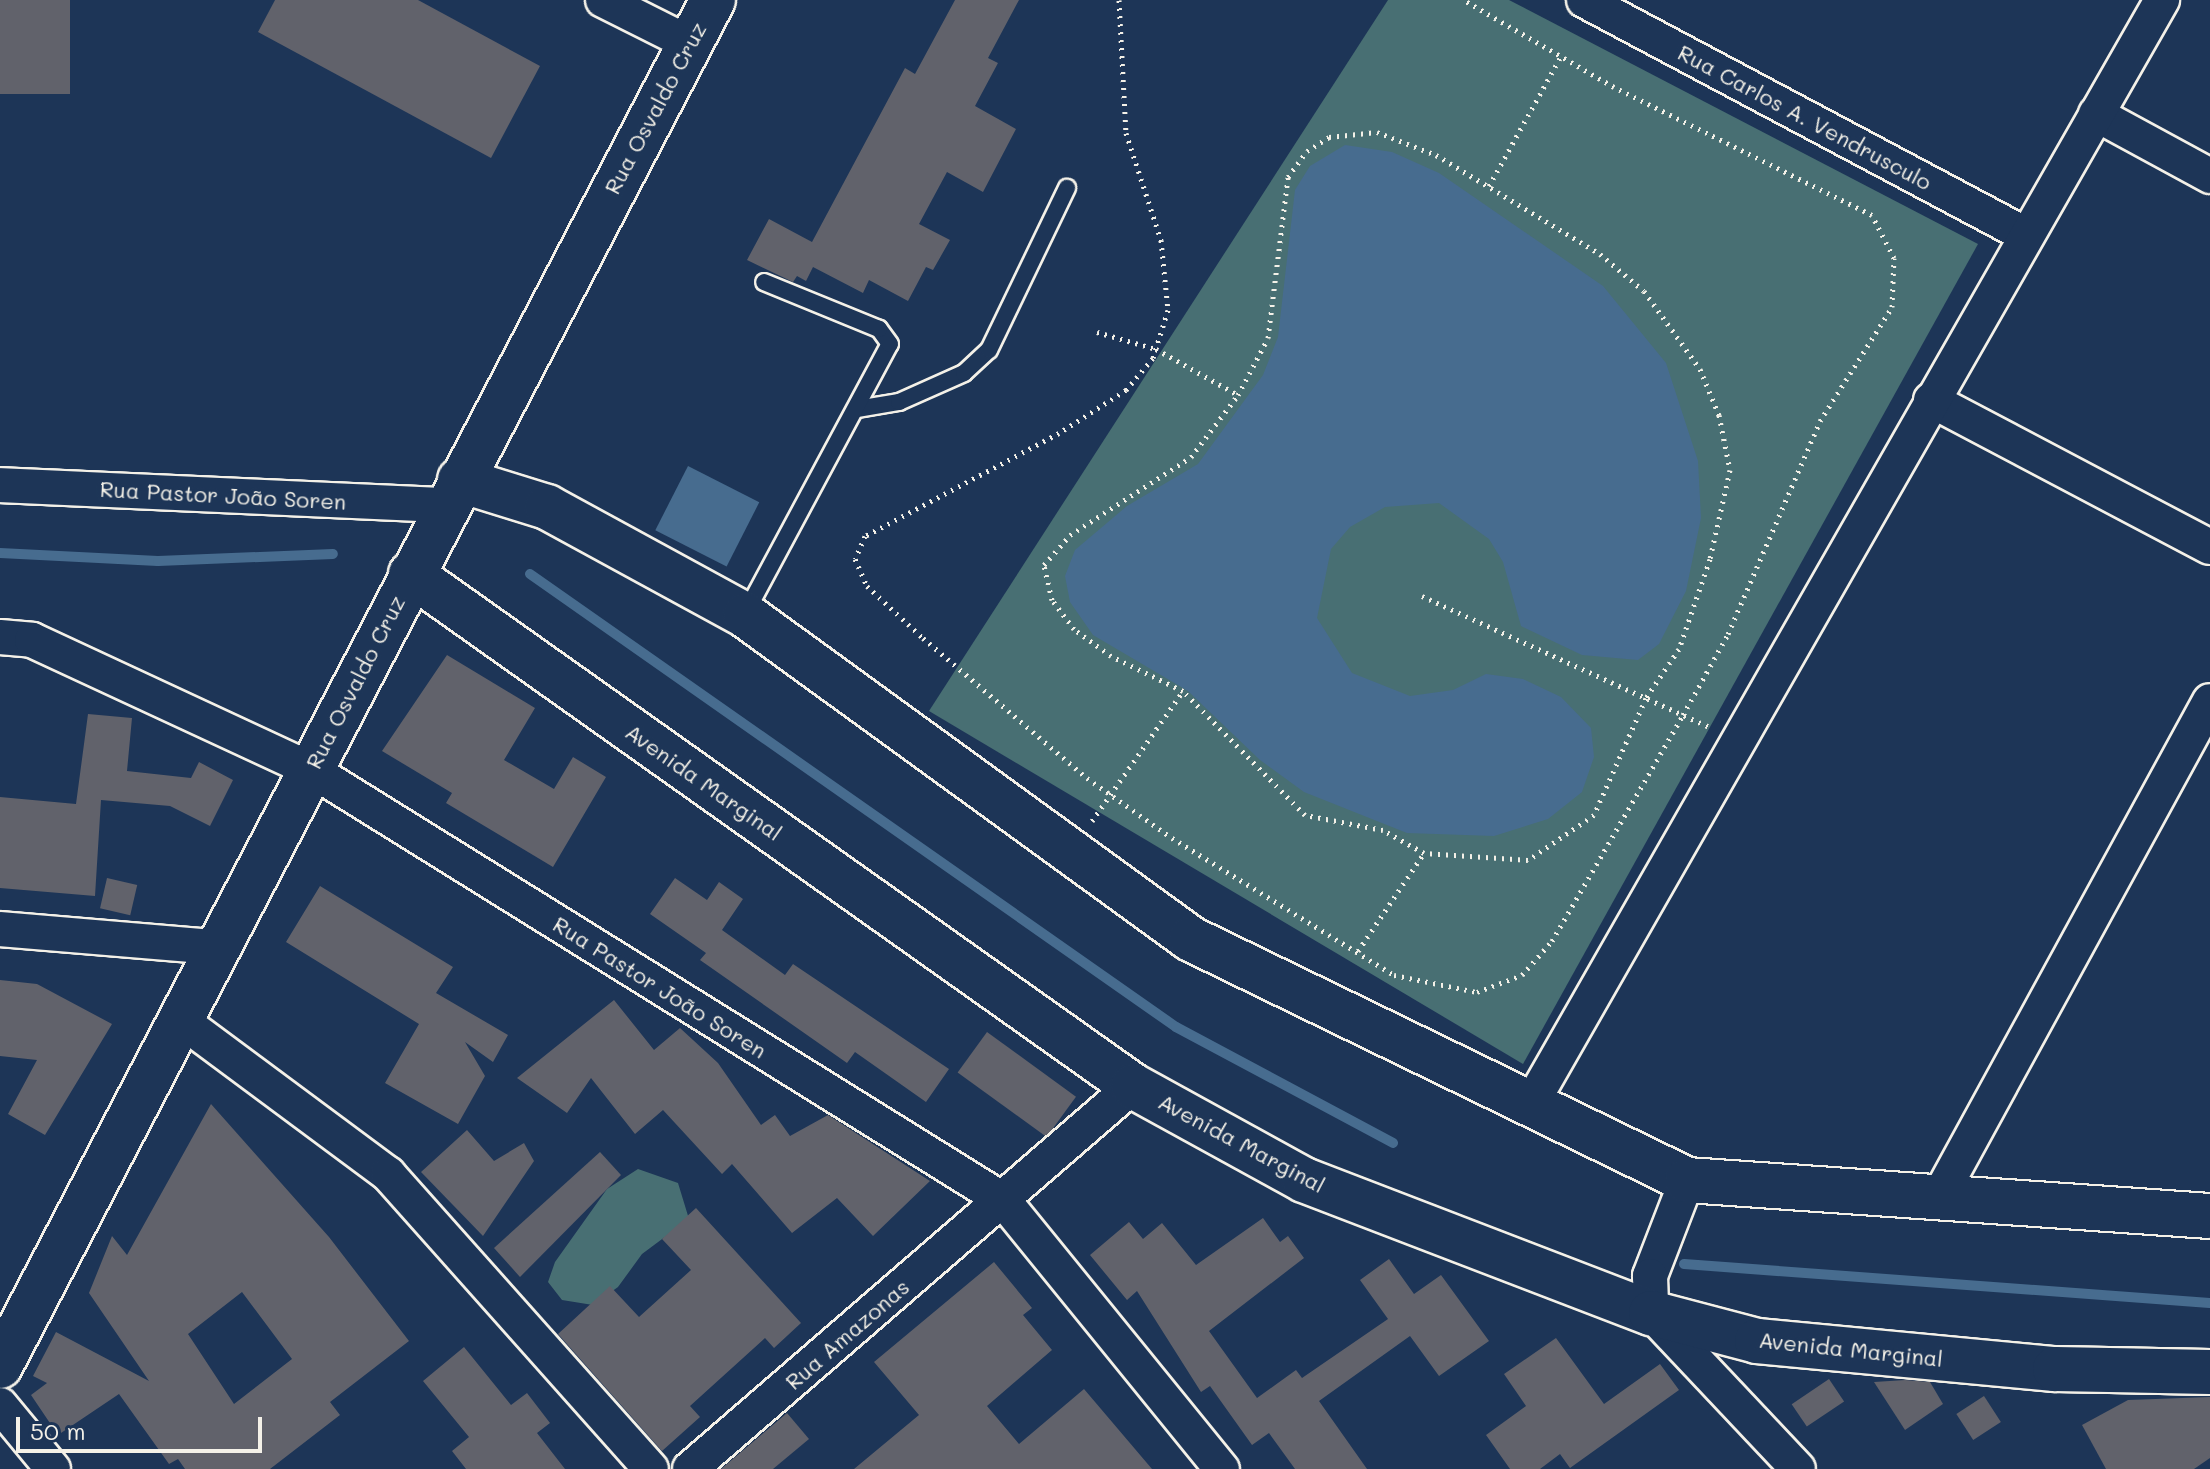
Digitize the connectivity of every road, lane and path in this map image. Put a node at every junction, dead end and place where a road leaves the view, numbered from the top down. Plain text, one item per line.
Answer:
1 (603, 0) edge
2 (713, 0) edge
3 (1119, 0) edge
4 (1464, 0) edge
5 (1584, 0) edge
6 (2162, 0) edge
7 (689, 43) junction
8 (1561, 56) junction
9 (2096, 114) junction
10 (2210, 176) edge
11 (1489, 186) junction
12 (1067, 188) dead end
13 (2025, 234) junction
14 (764, 282) dead end
15 (1097, 332) dead end
16 (1156, 349) junction
17 (1238, 395) junction
18 (1931, 400) junction
19 (857, 409) junction
20 (0, 485) edge
21 (453, 493) junction
22 (2210, 547) edge
23 (411, 574) junction
24 (1422, 596) dead end
25 (745, 615) junction
26 (0, 637) edge
27 (1183, 691) junction
28 (1646, 698) junction
29 (2210, 701) edge
30 (1683, 715) junction
31 (1738, 740) junction
32 (310, 769) junction
33 (1108, 793) junction
34 (1072, 853) junction
35 (1424, 853) junction
36 (0, 929) edge
37 (216, 947) junction
38 (1358, 951) junction
39 (178, 1018) junction
40 (1133, 1086) junction
41 (1531, 1104) junction
42 (1687, 1180) junction
43 (1939, 1197) junction
44 (1003, 1200) junction
45 (2210, 1216) edge
46 (1651, 1313) junction
47 (0, 1366) edge
48 (2210, 1372) edge
49 (0, 1405) edge
50 (53, 1469) edge
51 (651, 1469) edge
52 (690, 1469) edge
53 (1222, 1469) edge
54 (1798, 1469) edge

1 - 7 street
2 - 7 main road, Rua Osvaldo Cruz
3 - 16 path
4 - 8 path
5 - 13 street, Rua Carlos A. Vendrusculo
6 - 9 street
7 - 21 main road, Rua Osvaldo Cruz
8 - 11 path
8 - 30 path
9 - 10 street
9 - 13 street
11 - 17 path
11 - 28 path
12 - 19 lane
13 - 18 street
14 - 19 lane
15 - 16 path
16 - 17 path
16 - 33 path
17 - 27 path
18 - 22 street
18 - 31 street
19 - 25 lane
20 - 21 street, Rua Pastor João Soren
21 - 23 main road, Rua Osvaldo Cruz
21 - 25 main road
23 - 32 main road, Rua Osvaldo Cruz
23 - 40 main road, Avenida Marginal
24 - 28 path
25 - 34 main road
26 - 32 street, Rua Pastor João Soren
27 - 33 path
27 - 35 path
28 - 30 path
28 - 35 path
29 - 43 street
30 - 31 path
30 - 38 path
31 - 41 street
32 - 37 main road, Rua Osvaldo Cruz
32 - 44 street, Rua Pastor João Soren
33 - 34 path
33 - 38 path
34 - 41 main road
35 - 38 path
36 - 37 street
37 - 39 main road, Rua Osvaldo Cruz
39 - 47 main road, Rua Osvaldo Cruz
39 - 51 street
40 - 44 street, Rua Amazonas
40 - 46 main road, Avenida Marginal
41 - 42 main road
42 - 43 main road
42 - 46 street
43 - 45 main road
44 - 52 street, Rua Amazonas
44 - 53 street, Rua Pastor João Soren
46 - 48 main road, Avenida Marginal
46 - 54 street
49 - 50 street

